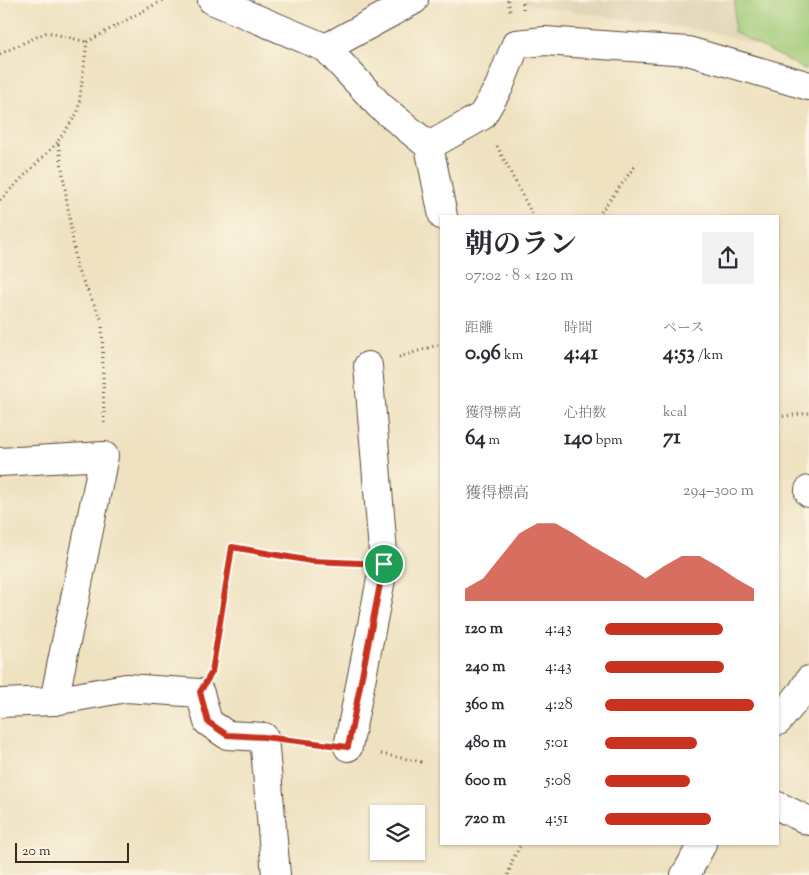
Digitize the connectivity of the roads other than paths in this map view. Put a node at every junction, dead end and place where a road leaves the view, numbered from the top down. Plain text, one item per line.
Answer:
1 (212, 0) edge
2 (414, 0) edge
3 (326, 48) junction
4 (809, 86) edge
5 (429, 146) junction
6 (443, 215) edge
7 (368, 366) road end
8 (0, 462) edge
9 (809, 680) edge
10 (54, 701) junction
11 (0, 703) edge
12 (779, 720) edge
13 (348, 747) road end
14 (779, 806) edge
15 (809, 820) edge
16 (701, 845) edge
17 (276, 875) edge
18 (685, 875) edge

1 - 3 street
2 - 3 street
3 - 5 street
4 - 5 street
5 - 6 street
7 - 13 street
8 - 10 street
9 - 12 street
10 - 11 street
10 - 17 street
14 - 15 street
16 - 18 street

